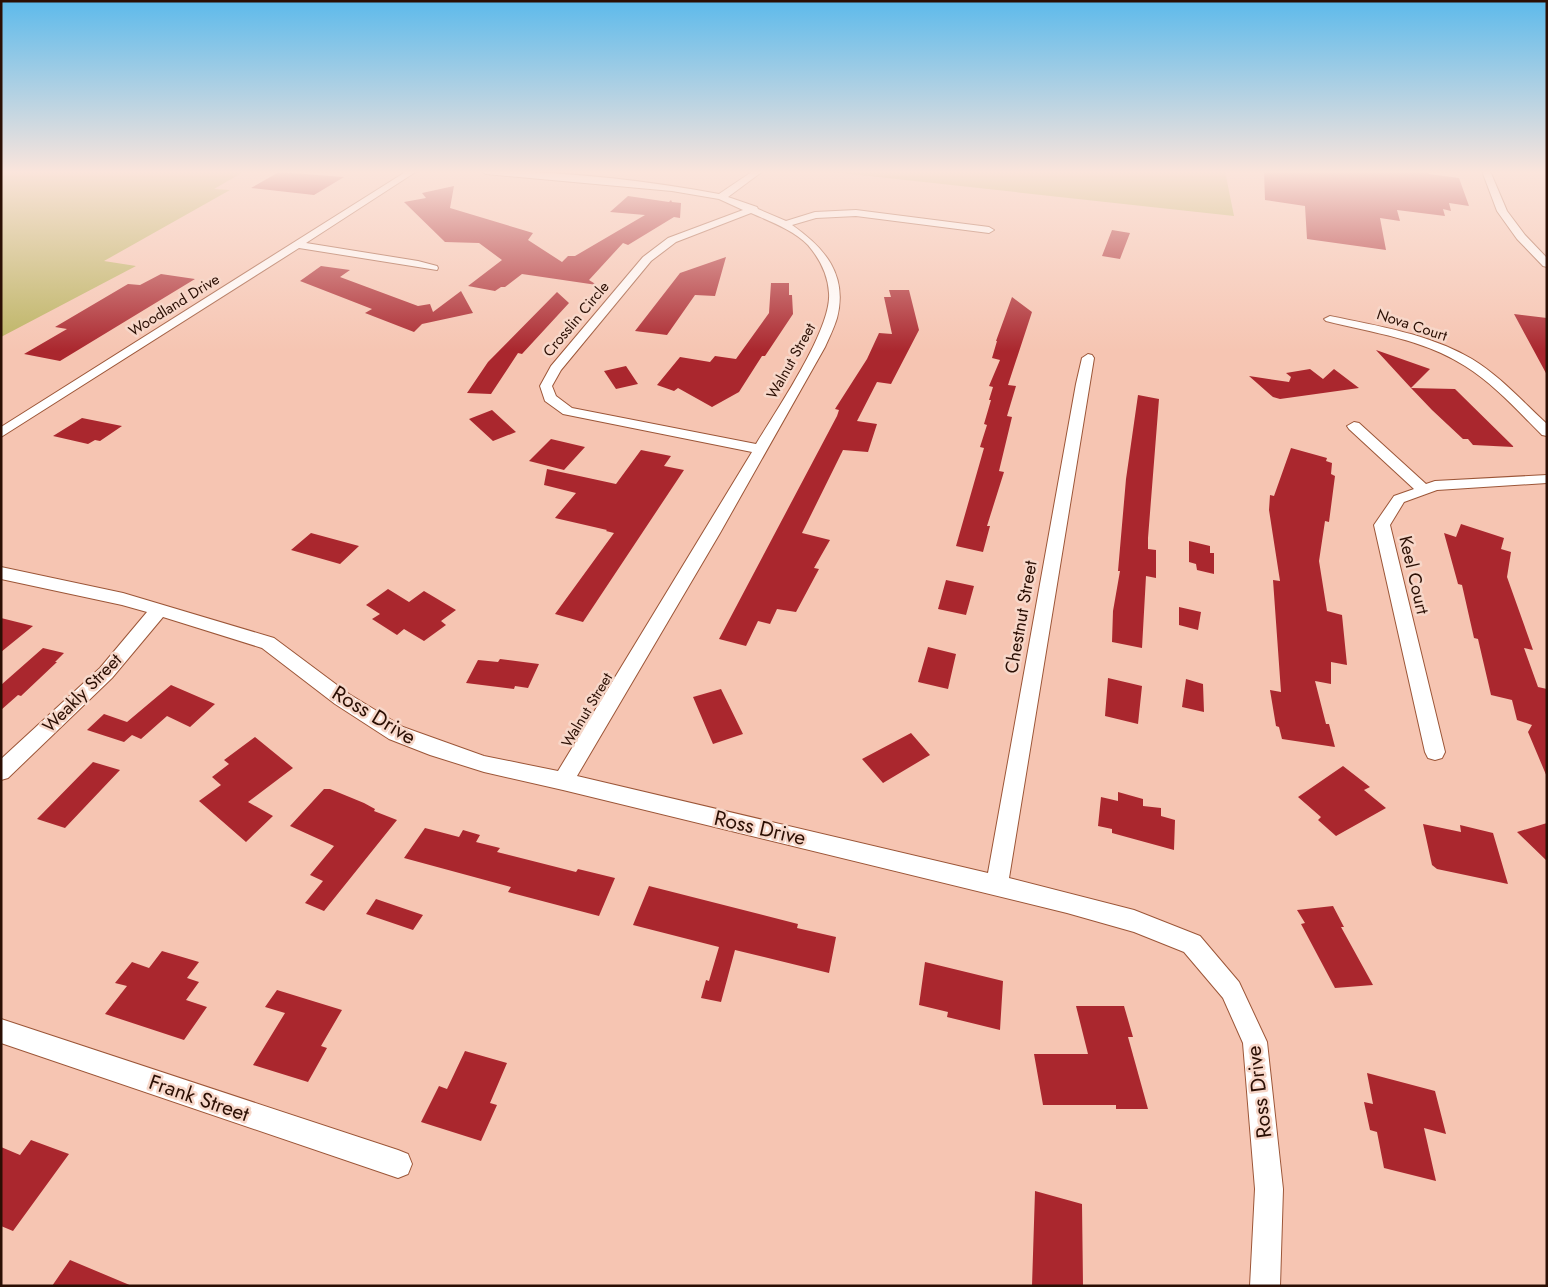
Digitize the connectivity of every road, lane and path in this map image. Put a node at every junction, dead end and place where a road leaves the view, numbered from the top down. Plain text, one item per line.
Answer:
1 (320, 231) edge
2 (696, 231) edge
3 (795, 231) edge
4 (1516, 231) edge
5 (298, 245) junction
6 (1547, 264) edge
7 (433, 268) dead end
8 (1330, 319) dead end
9 (1088, 358) dead end
10 (1354, 426) dead end
11 (1547, 432) edge
12 (1, 433) edge
13 (760, 449) junction
14 (1547, 479) edge
15 (1424, 490) junction
16 (1, 573) edge
17 (159, 610) junction
18 (1435, 752) dead end
19 (1, 772) edge
20 (563, 781) junction
21 (997, 884) junction
22 (1, 1031) edge
23 (398, 1164) dead end
24 (1265, 1286) edge

1 - 5 street, Woodland Drive
2 - 13 street, Crosslin Circle
3 - 13 street, Walnut Street
4 - 6 street
5 - 7 street
5 - 12 street, Woodland Drive
8 - 11 street, Nova Court
9 - 21 street, Chestnut Street
10 - 15 street
13 - 20 street, Walnut Street
14 - 15 street, Keel Court
15 - 18 street, Keel Court
16 - 17 street, Ross Drive
17 - 19 street, Weakly Street
17 - 20 street, Ross Drive
20 - 21 street, Ross Drive
21 - 24 street, Ross Drive
22 - 23 street, Frank Street

